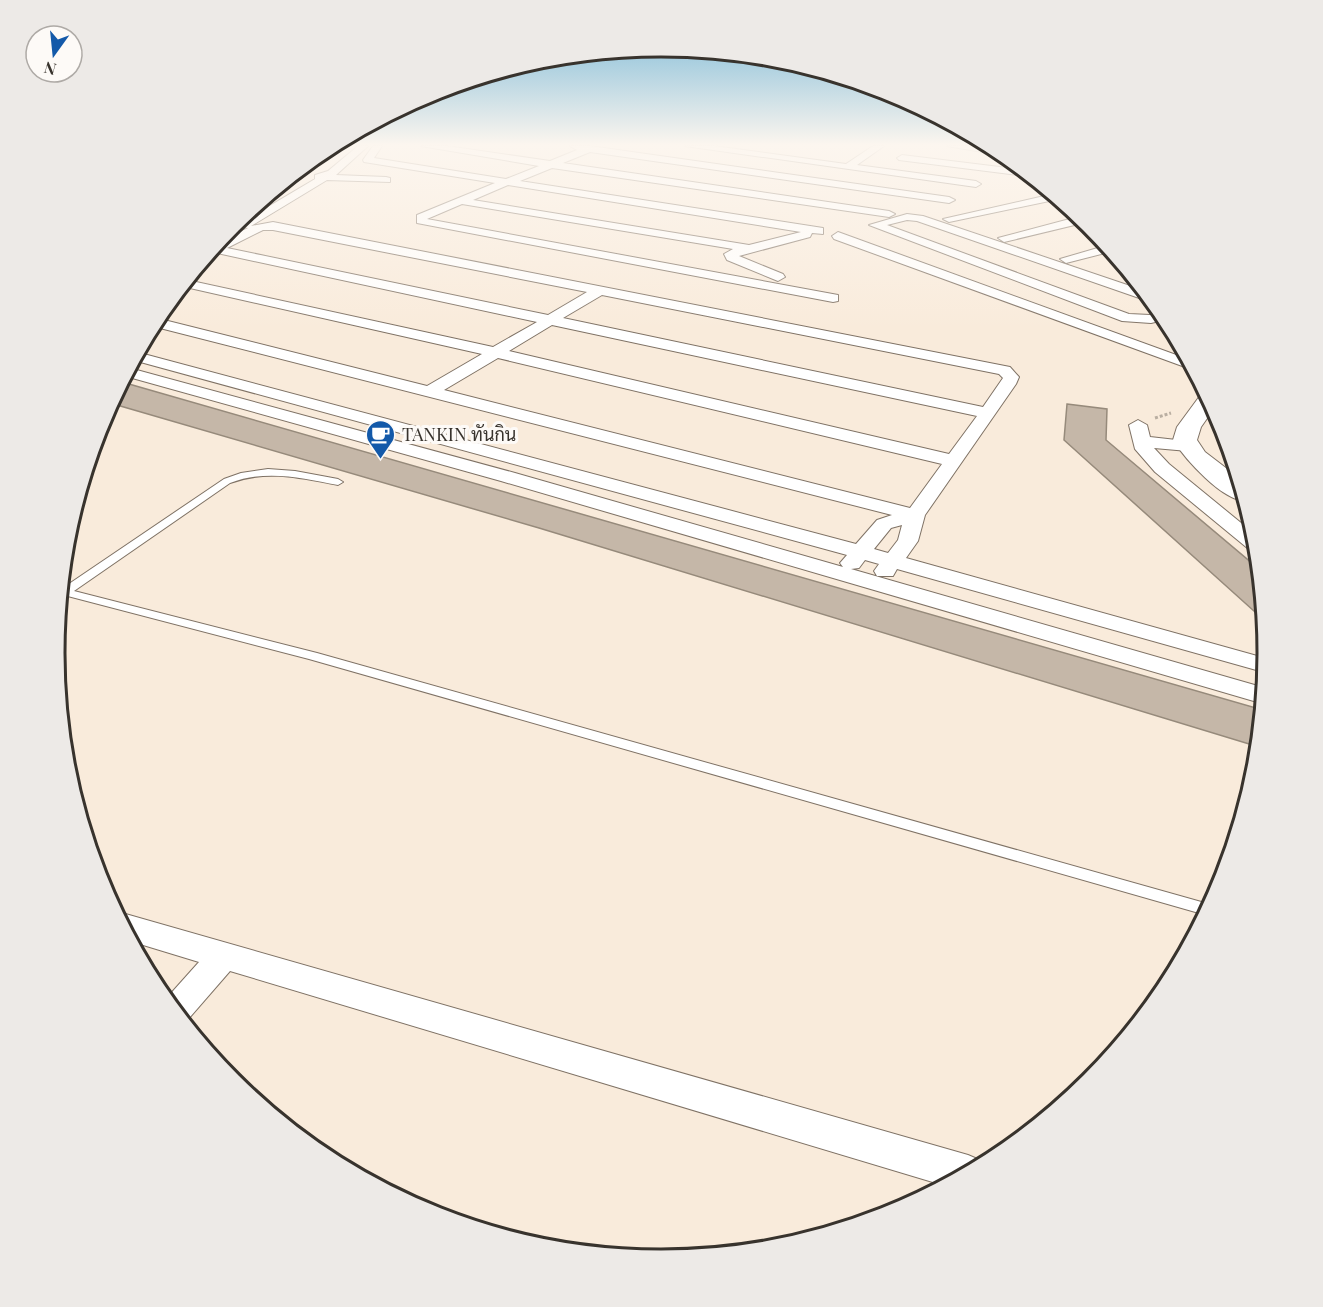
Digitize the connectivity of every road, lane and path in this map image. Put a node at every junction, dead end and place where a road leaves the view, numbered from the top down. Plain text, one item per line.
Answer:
1 (272, 207) edge
2 (438, 207) edge
3 (518, 207) edge
4 (667, 207) edge
5 (841, 207) edge
6 (919, 207) edge
7 (1001, 207) edge
8 (1043, 207) edge
9 (889, 214) junction
10 (1064, 214) edge
11 (949, 219) dead end
12 (255, 220) joint
13 (1073, 222) edge
14 (247, 226) edge
15 (819, 231) junction
16 (838, 236) dead end
17 (1004, 238) dead end
18 (234, 239) edge
19 (225, 248) edge
20 (746, 248) junction
21 (1101, 250) edge
22 (1066, 260) dead end
23 (192, 285) edge
24 (602, 289) junction
25 (1137, 292) edge
26 (816, 294) junction
27 (832, 298) dead end
28 (1154, 318) edge
29 (552, 320) junction
30 (164, 325) edge
31 (497, 353) junction
32 (143, 358) edge
33 (1182, 363) edge
34 (135, 374) edge
35 (242, 385) junction
36 (431, 391) junction
37 (218, 397) junction
38 (1204, 406) edge
39 (988, 413) junction
40 (1188, 446) junction
41 (953, 461) junction
42 (527, 463) junction
43 (508, 477) junction
44 (1224, 478) junction
45 (338, 483) dead end
46 (1181, 484) junction
47 (1234, 486) edge
48 (915, 515) junction
49 (1243, 522) edge
50 (1229, 523) junction
51 (1247, 539) edge
52 (860, 552) junction
53 (893, 561) junction
54 (843, 574) junction
55 (875, 584) junction
56 (69, 588) edge
57 (68, 593) edge
58 (1258, 663) edge
59 (1257, 694) edge
60 (1201, 908) edge
61 (134, 931) edge
62 (222, 958) junction
63 (181, 1006) edge
64 (958, 1171) edge

1 - 12 street
2 - 26 street
3 - 20 street
4 - 15 street
5 - 9 street
6 - 9 street
7 - 11 street
8 - 10 street
9 - 15 street
12 - 14 street
13 - 17 street
15 - 20 street
16 - 33 street
18 - 24 street
19 - 29 street
20 - 26 street
21 - 22 street
23 - 31 street
24 - 29 street
24 - 39 street
25 - 28 street
26 - 27 street
29 - 31 street
29 - 39 street
30 - 36 street
31 - 36 street
31 - 41 street
32 - 35 street
34 - 37 street
35 - 37 street
35 - 42 street
36 - 48 street
37 - 43 street
38 - 40 street
39 - 41 street
40 - 44 street
40 - 46 street
41 - 48 street
42 - 43 street
42 - 52 street
43 - 54 street
44 - 46 street
44 - 47 street
45 - 56 lane
46 - 50 street
48 - 52 street
48 - 53 street
49 - 50 street
50 - 51 street
52 - 53 street
52 - 54 street
53 - 55 street
53 - 58 street
54 - 55 street
55 - 59 street
57 - 60 lane
61 - 62 street
62 - 63 street
62 - 64 street

